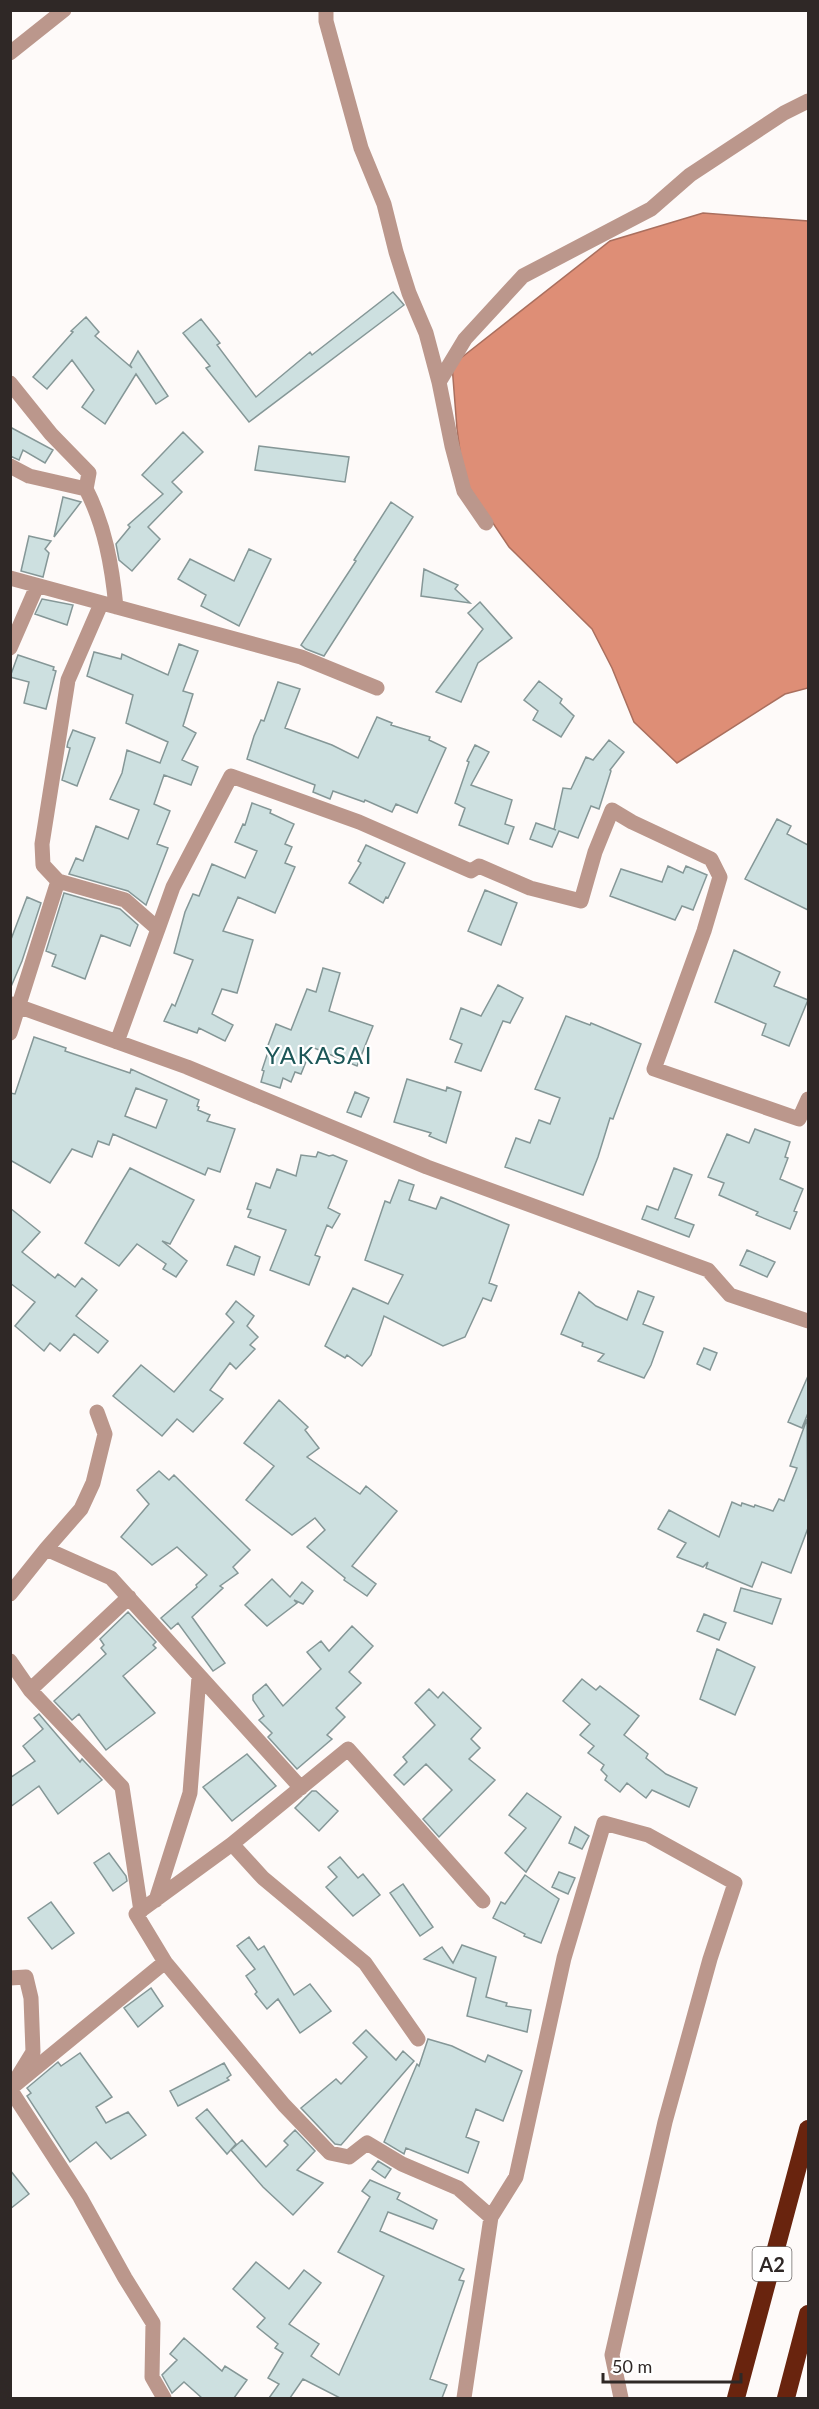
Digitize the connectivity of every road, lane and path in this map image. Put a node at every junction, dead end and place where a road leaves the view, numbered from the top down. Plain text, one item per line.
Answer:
1 (64, 10) edge
2 (326, 10) edge
3 (10, 53) edge
4 (808, 101) edge
5 (439, 382) junction
6 (10, 383) edge
7 (10, 466) edge
8 (86, 489) junction
9 (486, 523) dead end
10 (10, 578) edge
11 (37, 586) junction
12 (109, 605) junction
13 (10, 648) edge
14 (377, 688) dead end
15 (58, 880) junction
16 (158, 929) junction
17 (15, 1005) edge
18 (10, 1033) edge
19 (117, 1042) junction
20 (808, 1098) edge
21 (808, 1321) edge
22 (98, 1412) dead end
23 (46, 1549) junction
24 (10, 1594) edge
25 (129, 1597) junction
26 (10, 1661) edge
27 (199, 1677) junction
28 (30, 1690) junction
29 (301, 1788) junction
30 (232, 1844) junction
31 (156, 1900) junction
32 (483, 1901) dead end
33 (141, 1911) junction
34 (165, 1962) junction
35 (10, 1978) edge
36 (418, 2038) dead end
37 (10, 2089) edge
38 (808, 2128) edge
39 (491, 2217) junction
40 (808, 2313) edge
41 (164, 2398) edge
42 (464, 2398) edge
43 (621, 2398) edge
44 (736, 2398) edge
45 (786, 2398) edge

1 - 3 street
2 - 5 street
4 - 5 street
5 - 9 street
6 - 8 street
7 - 8 street
8 - 12 street
10 - 11 street
11 - 12 street
11 - 13 street
12 - 14 street
12 - 15 street
15 - 16 street
15 - 17 street
16 - 19 street
16 - 20 street
17 - 18 street
17 - 19 street
19 - 21 street
22 - 23 street
23 - 24 street
23 - 25 street
25 - 27 street
25 - 28 street
26 - 28 street
27 - 29 street
27 - 31 street
28 - 33 street
29 - 30 street
29 - 32 street
30 - 31 street
30 - 36 street
31 - 33 street
33 - 34 street
34 - 37 street
34 - 39 street
35 - 37 street
37 - 41 street
38 - 44 highway, A2
39 - 42 street
39 - 43 street
40 - 45 highway

